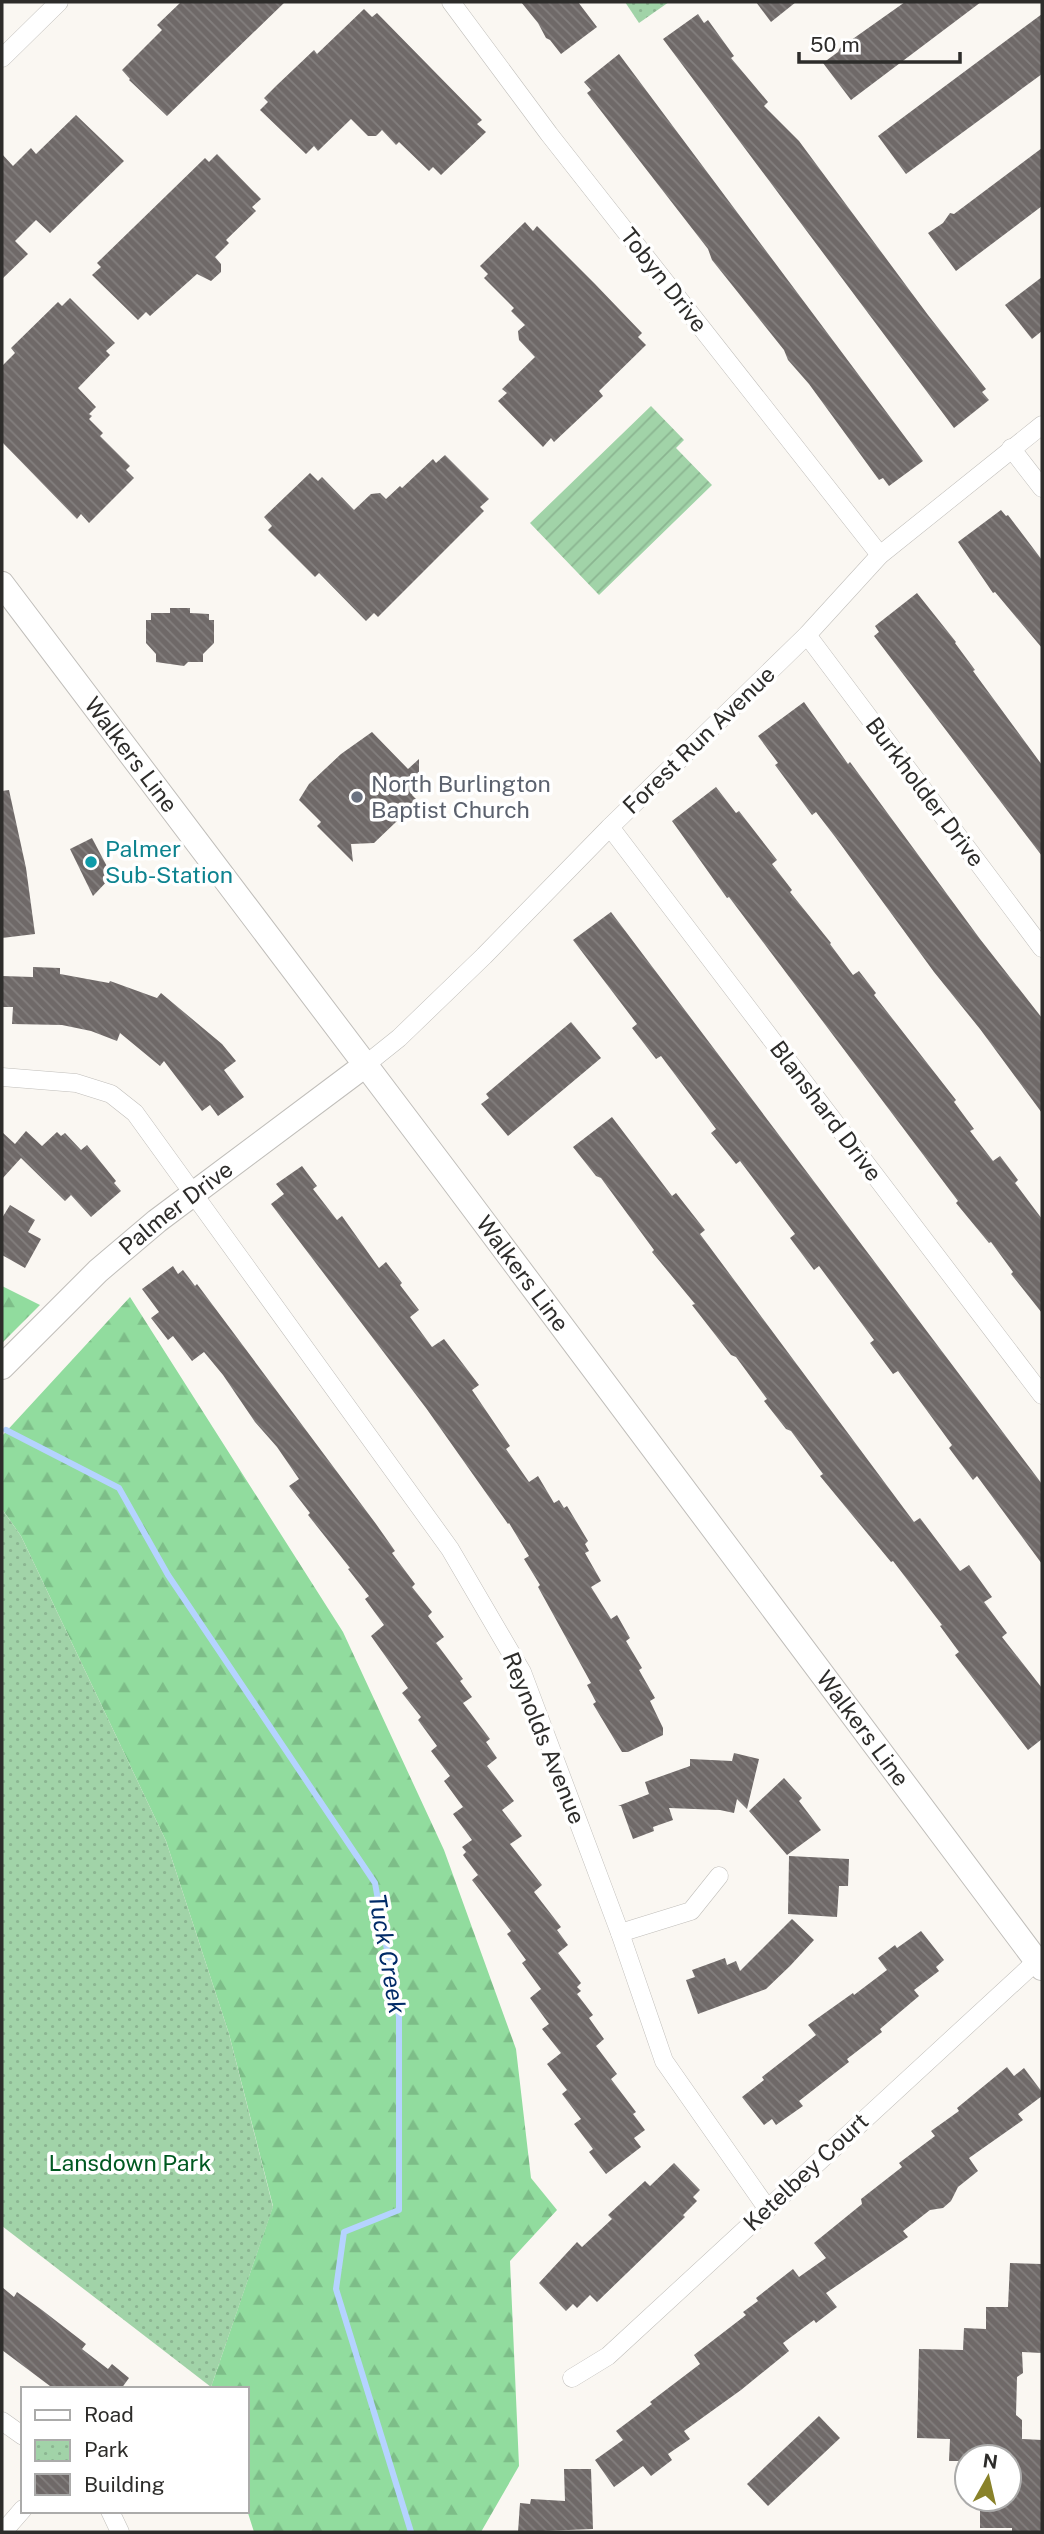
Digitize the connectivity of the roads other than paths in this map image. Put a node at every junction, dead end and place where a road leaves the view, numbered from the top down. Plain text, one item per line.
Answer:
1 (59, 2) edge
2 (451, 2) edge
3 (2, 58) edge
4 (1042, 425) edge
5 (1011, 447) junction
6 (1042, 488) edge
7 (880, 555) junction
8 (2, 584) edge
9 (807, 635) junction
10 (610, 827) junction
11 (1042, 948) edge
12 (365, 1066) junction
13 (2, 1077) edge
14 (195, 1194) junction
15 (2, 1367) edge
16 (1042, 1395) edge
17 (719, 1875) dead end
18 (620, 1933) junction
19 (1041, 1962) edge
20 (767, 2208) junction
21 (572, 2378) dead end
22 (2, 2421) edge
23 (21, 2435) edge
24 (21, 2511) edge
25 (111, 2513) edge
26 (3, 2532) edge
27 (120, 2532) edge

1 - 3 street
2 - 7 street, Tobyn Drive
4 - 5 street, Forest Run Avenue
5 - 6 street
5 - 7 street, Forest Run Avenue
7 - 9 street, Forest Run Avenue
8 - 12 main road, Walkers Line
9 - 10 street, Forest Run Avenue
9 - 11 street, Burkholder Drive
10 - 12 street, Forest Run Avenue
10 - 16 street, Blanshard Drive
12 - 14 main road, Palmer Drive
12 - 19 main road, Walkers Line
13 - 14 street, Reynolds Avenue
14 - 15 main road, Palmer Drive
14 - 18 street, Reynolds Avenue
17 - 18 street
18 - 20 street, Reynolds Avenue
19 - 20 street, Ketelbey Court
20 - 21 street, Ketelbey Court
22 - 23 street
24 - 26 street
25 - 27 street

